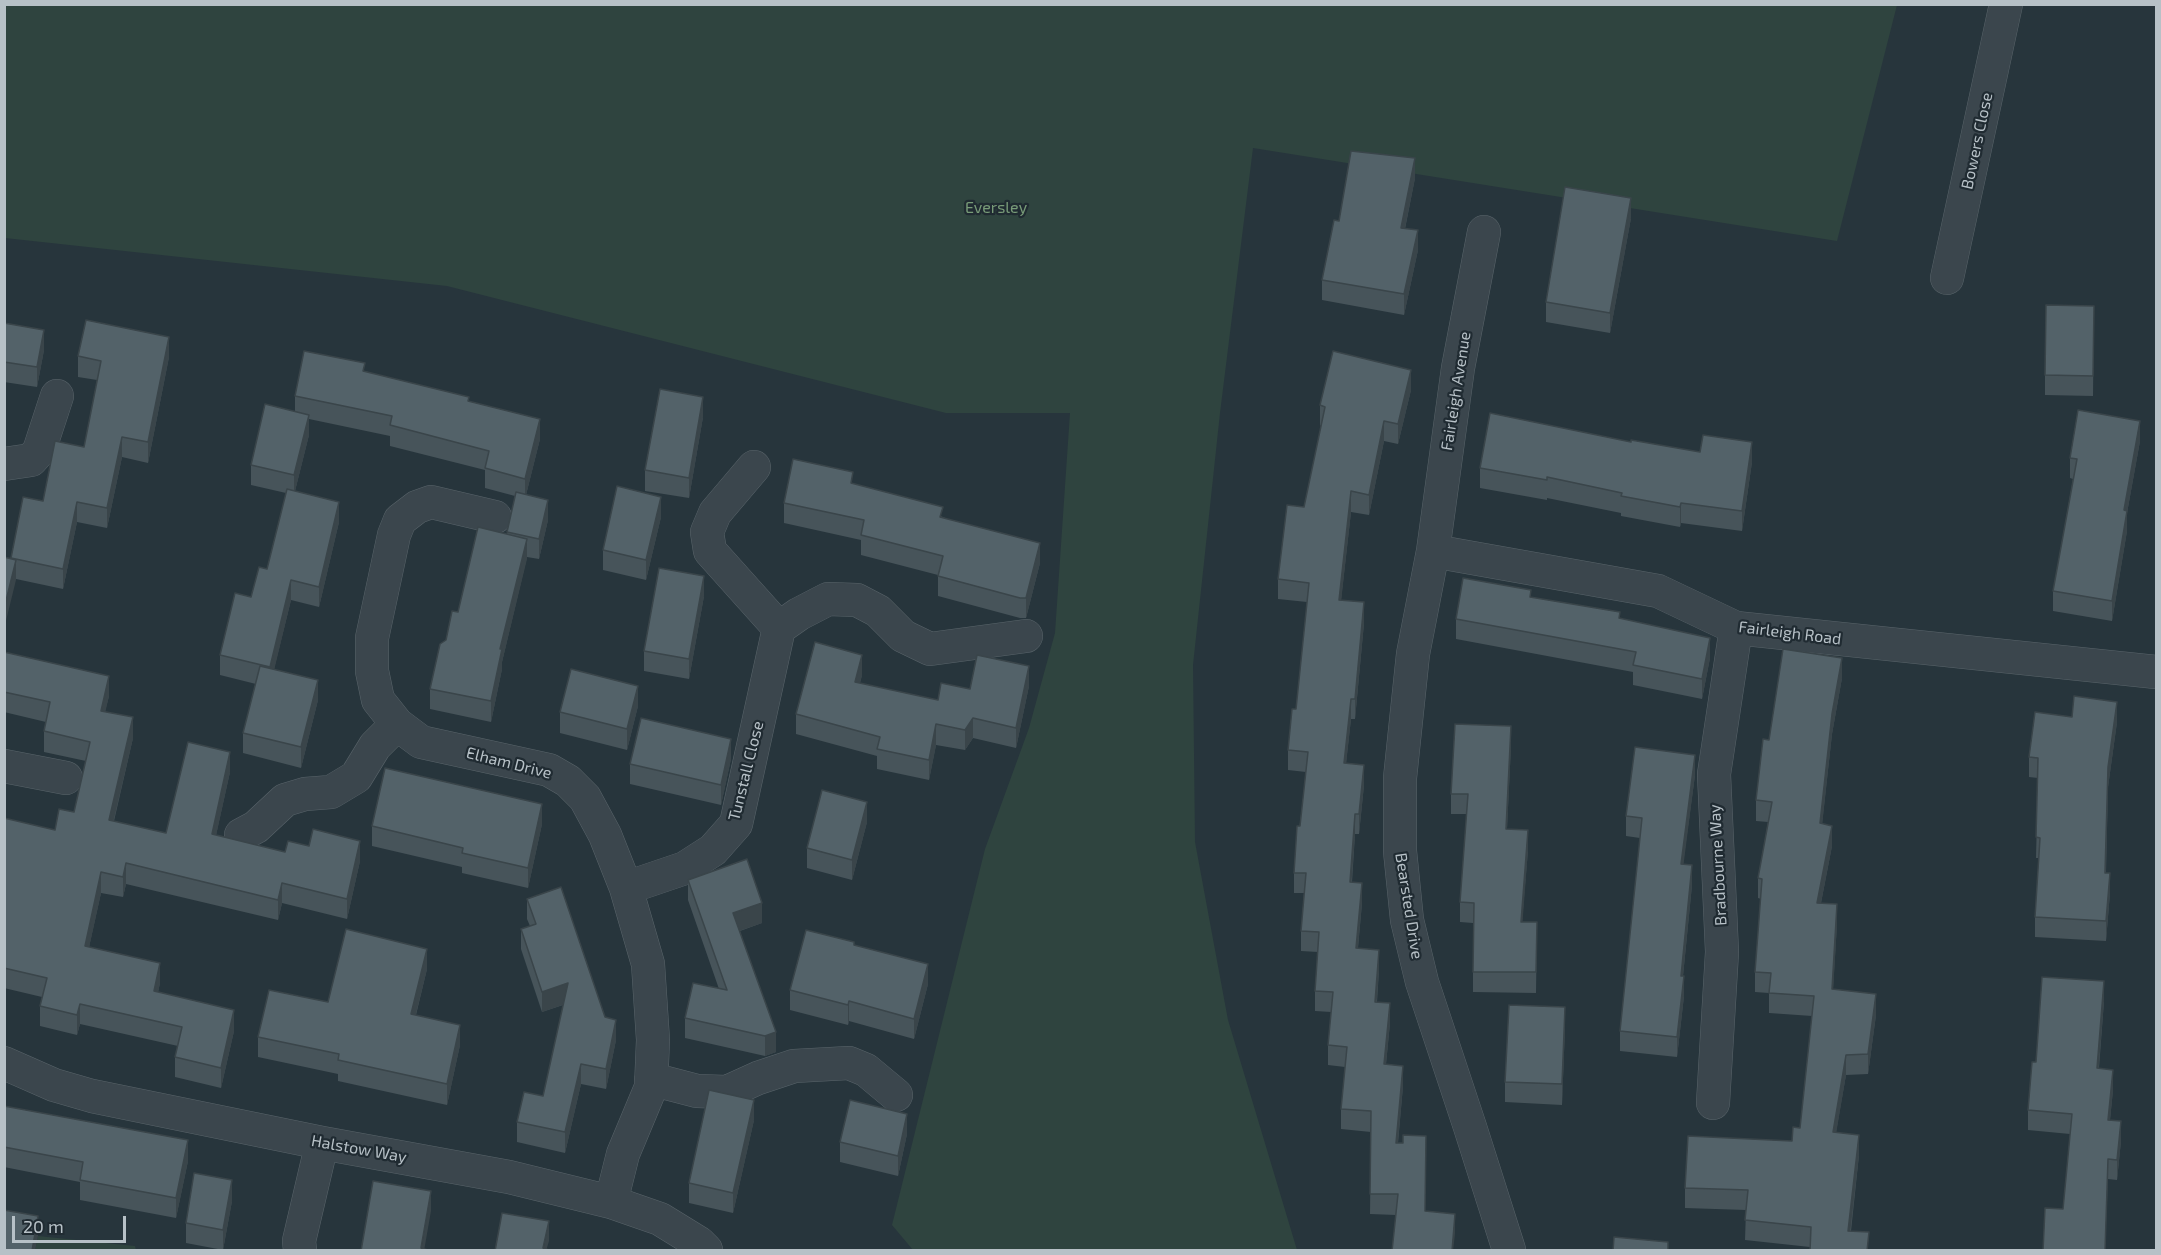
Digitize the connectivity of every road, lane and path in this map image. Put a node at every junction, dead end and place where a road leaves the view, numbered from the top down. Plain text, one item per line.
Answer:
1 (2006, 4) edge
2 (1484, 232) dead end
3 (1947, 278) dead end
4 (57, 396) dead end
5 (4, 464) edge
6 (754, 467) dead end
7 (495, 517) dead end
8 (1433, 550) junction
9 (779, 628) junction
10 (1736, 628) junction
11 (1026, 636) dead end
12 (2157, 672) edge
13 (397, 724) junction
14 (4, 766) edge
15 (66, 778) dead end
16 (241, 835) dead end
17 (626, 888) junction
18 (4, 1063) edge
19 (651, 1080) junction
20 (896, 1095) dead end
21 (1713, 1103) dead end
22 (322, 1143) junction
23 (611, 1202) junction
24 (300, 1251) edge
25 (706, 1251) edge
26 (1509, 1251) edge

1 - 3 street, Bowers Close
2 - 8 street, Fairleigh Avenue
4 - 5 street
6 - 9 street
7 - 13 street, Elham Drive
8 - 10 street, Fairleigh Road
8 - 26 street, Bearsted Drive
9 - 11 street
9 - 17 street, Tunstall Close
10 - 12 street, Fairleigh Road
10 - 21 street, Bradbourne Way
13 - 16 street
13 - 17 street, Elham Drive
14 - 15 street
17 - 19 street, Elham Drive
18 - 22 street, Halstow Way
19 - 20 street
19 - 23 street, Elham Drive
22 - 23 street, Halstow Way
22 - 24 street
23 - 25 street, Halstow Way

